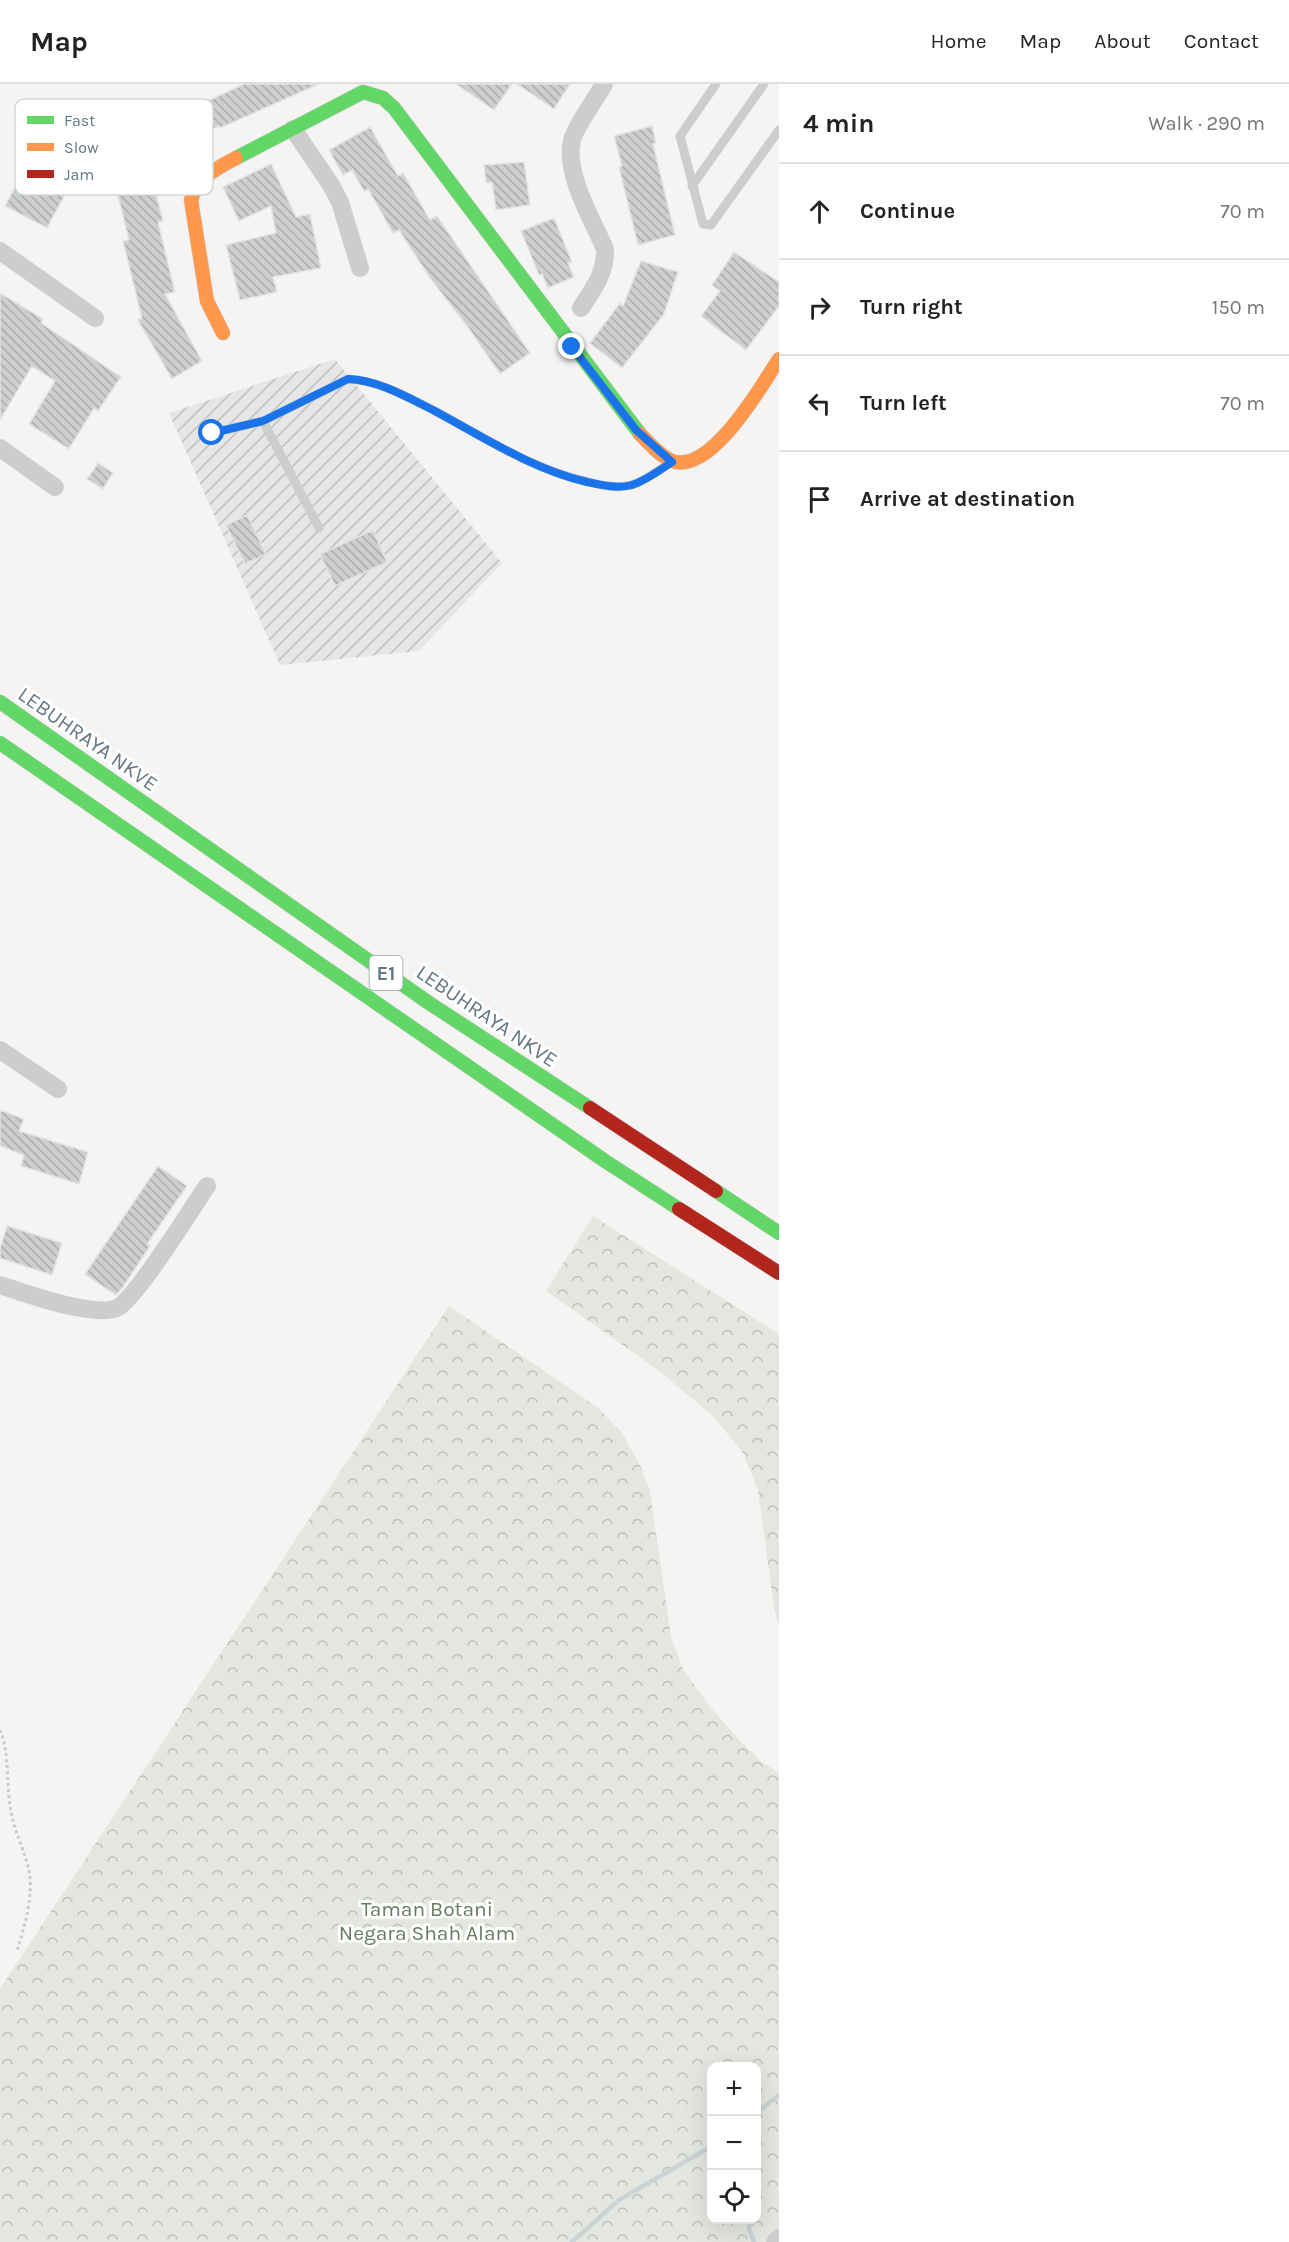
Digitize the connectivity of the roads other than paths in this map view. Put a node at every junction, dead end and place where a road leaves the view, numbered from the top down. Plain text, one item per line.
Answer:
1 (604, 84) edge
2 (716, 84) edge
3 (764, 84) edge
4 (293, 129) junction
5 (779, 130) edge
6 (213, 170) edge
7 (692, 186) junction
8 (192, 195) edge
9 (0, 251) edge
10 (360, 268) dead end
11 (581, 308) dead end
12 (95, 318) dead end
13 (223, 333) dead end
14 (779, 358) edge
15 (263, 421) junction
16 (212, 433) dead end
17 (0, 448) edge
18 (672, 462) junction
19 (55, 487) dead end
20 (319, 528) dead end
21 (0, 702) edge
22 (0, 742) edge
23 (0, 1050) edge
24 (58, 1089) dead end
25 (207, 1186) dead end
26 (779, 1233) edge
27 (779, 1273) edge
28 (0, 1285) edge
29 (779, 2238) edge
30 (775, 2242) edge

1 - 11 street
2 - 7 lane
3 - 7 lane
4 - 6 main road
4 - 10 street
4 - 18 main road
5 - 7 lane
8 - 13 main road
9 - 12 street
14 - 18 main road
15 - 16 lane
15 - 18 lane
15 - 20 lane
17 - 19 street
21 - 26 main road, LEBUHRAYA NKVE / E1
22 - 27 main road, E1
23 - 24 street
25 - 28 street
29 - 30 street

